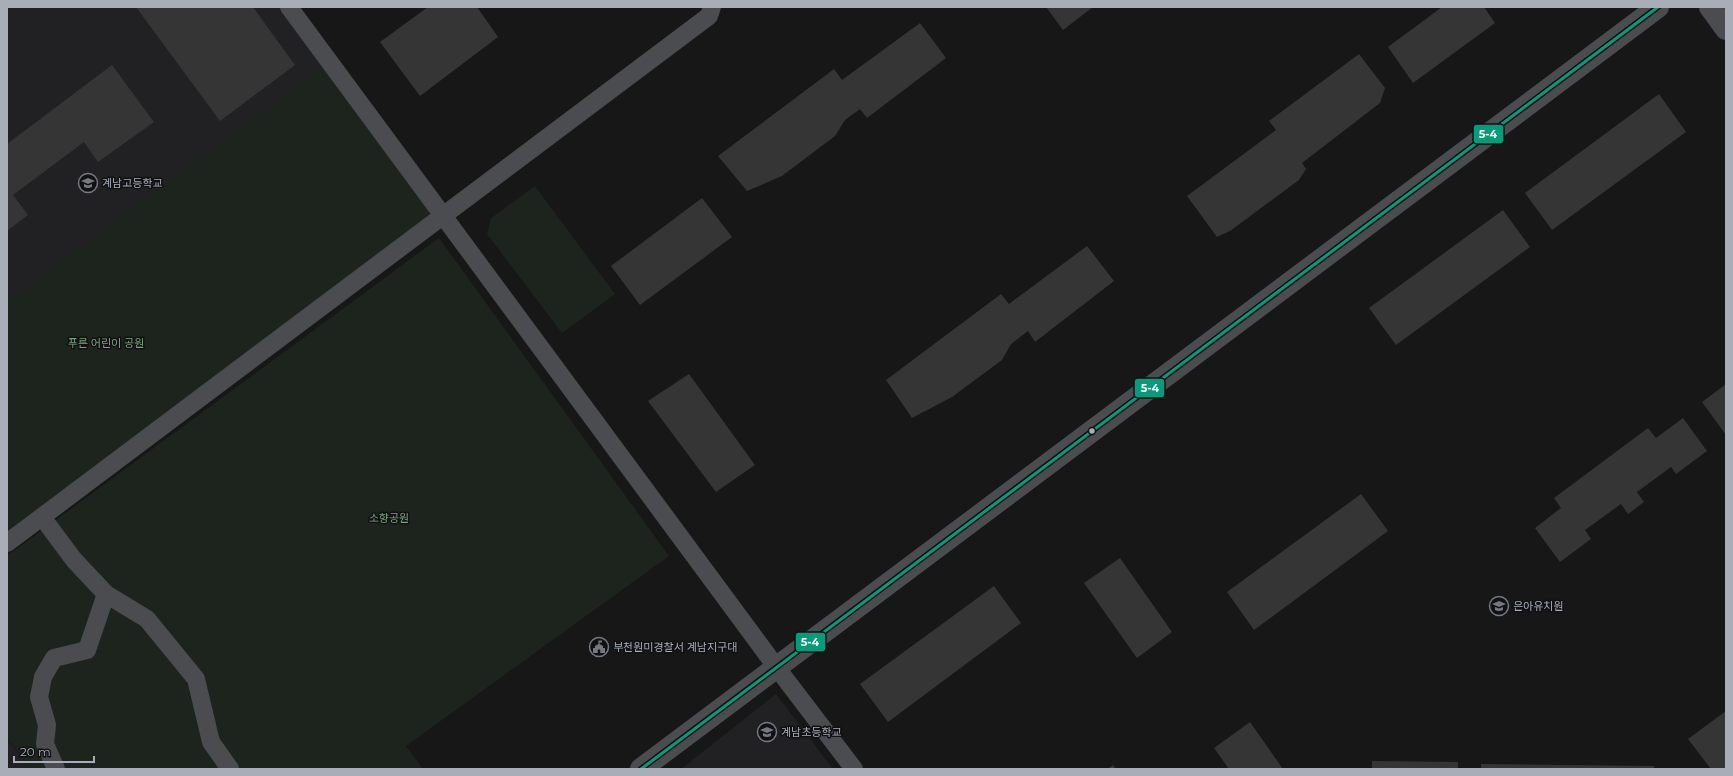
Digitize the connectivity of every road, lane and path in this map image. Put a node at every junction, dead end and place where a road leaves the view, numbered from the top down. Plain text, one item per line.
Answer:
1 (289, 7) edge
2 (712, 7) edge
3 (1658, 7) edge
4 (1710, 7) edge
5 (1726, 29) edge
6 (444, 215) junction
7 (42, 517) junction
8 (7, 543) edge
9 (106, 594) junction
10 (777, 668) junction
11 (56, 769) edge
12 (230, 769) edge
13 (641, 769) edge
14 (854, 769) edge

1 - 6 street
2 - 6 street
3 - 10 street
4 - 5 street
6 - 7 street
6 - 10 street
7 - 8 street
7 - 9 street
9 - 11 street
9 - 12 street
10 - 13 street
10 - 14 street

